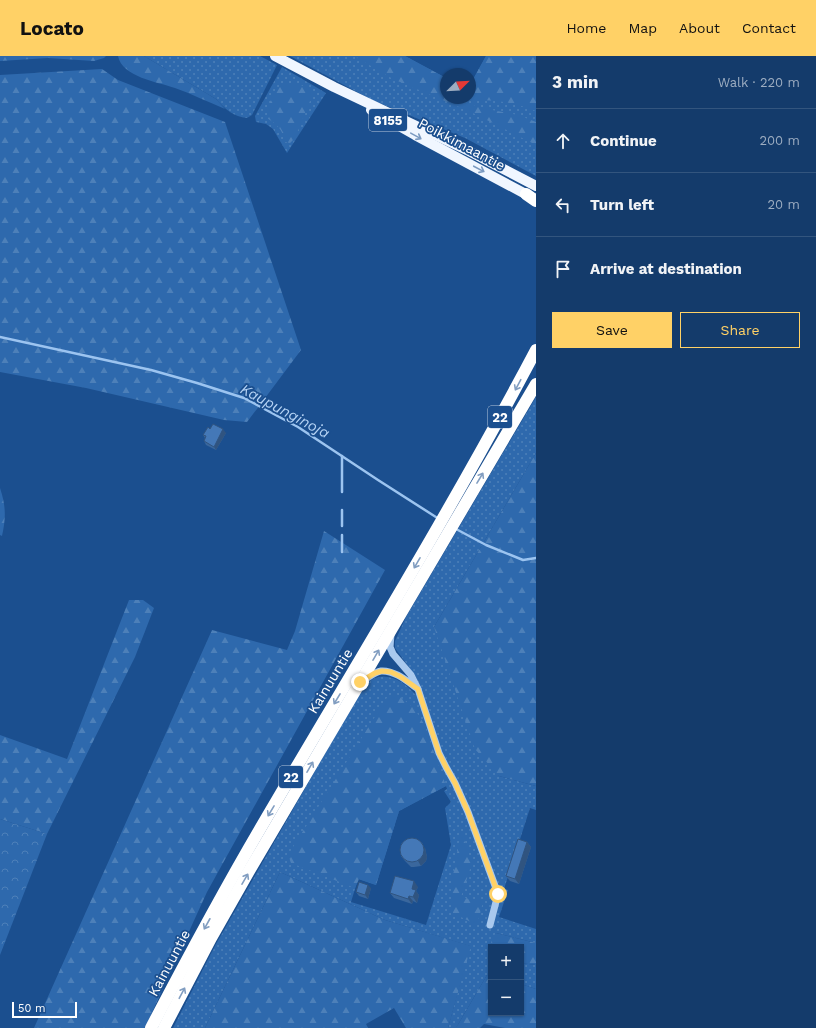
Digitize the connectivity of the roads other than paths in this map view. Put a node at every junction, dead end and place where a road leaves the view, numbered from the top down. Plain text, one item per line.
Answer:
1 (276, 56) edge
2 (334, 87) junction
3 (536, 186) edge
4 (533, 198) edge
5 (536, 350) edge
6 (536, 384) edge
7 (455, 509) junction
8 (442, 532) junction
9 (391, 629) junction
10 (360, 682) junction
11 (418, 689) junction
12 (490, 925) dead end
13 (151, 1028) edge
14 (164, 1028) edge

1 - 2 main road, Poikkimaantie / 8155
2 - 3 main road, Poikkimaantie / 8155
2 -> 4 main road, Poikkimaantie / 8155
5 -> 7 highway, Kainuuntie / 22
7 -> 6 highway, Kainuuntie / 22
7 - 8 highway, Kainuuntie / 22
8 - 9 highway, Kainuuntie / 22
8 -> 13 highway, Kainuuntie / 22
10 -> 9 highway, Kainuuntie / 22
9 - 11 lane
10 - 11 lane
14 -> 10 highway, Kainuuntie / 22
11 - 12 lane

